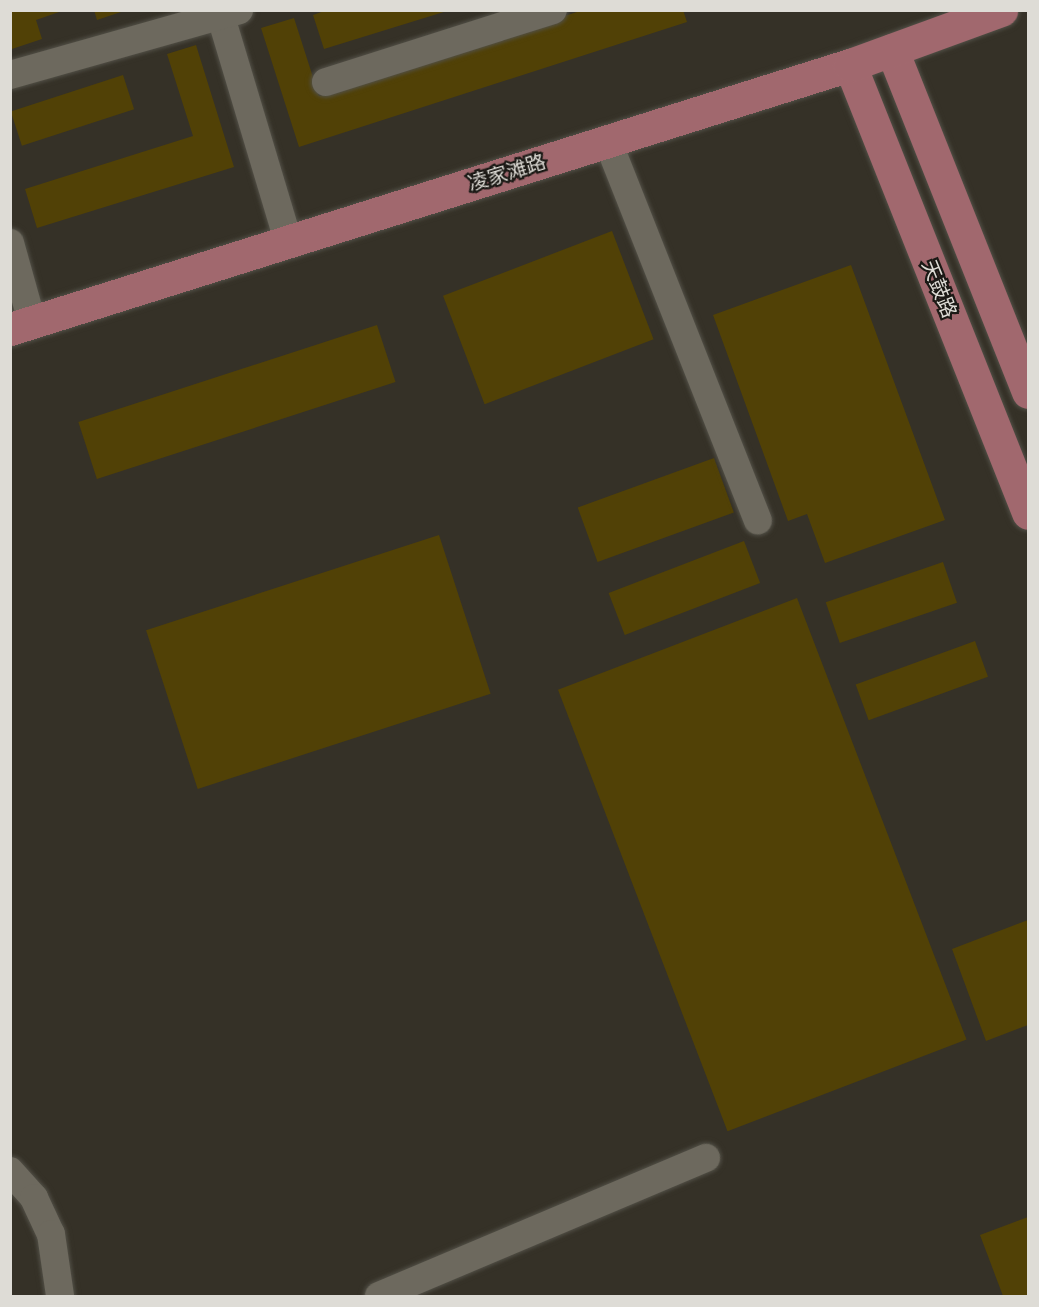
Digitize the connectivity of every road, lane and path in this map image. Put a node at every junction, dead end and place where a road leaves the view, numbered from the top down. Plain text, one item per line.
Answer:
1 (554, 10) edge
2 (1000, 10) edge
3 (230, 14) edge
4 (502, 18) edge
5 (892, 50) junction
6 (850, 64) junction
7 (10, 75) edge
8 (326, 81) dead end
9 (608, 142) junction
10 (288, 241) junction
11 (10, 243) edge
12 (21, 325) edge
13 (1029, 392) edge
14 (1029, 513) edge
15 (758, 520) dead end
16 (706, 1158) dead end
17 (10, 1171) edge
18 (60, 1296) edge
19 (379, 1296) edge

1 - 4 street
2 - 5 main road, 凌家滩路
3 - 7 street
3 - 10 street
4 - 8 street
5 - 6 main road, 凌家滩路
5 - 13 main road
6 - 9 main road, 凌家滩路
6 - 14 main road, 天鼓路
9 - 10 main road, 凌家滩路
9 - 15 street
10 - 12 main road, 凌家滩路
11 - 12 street
16 - 19 street
17 - 18 street

